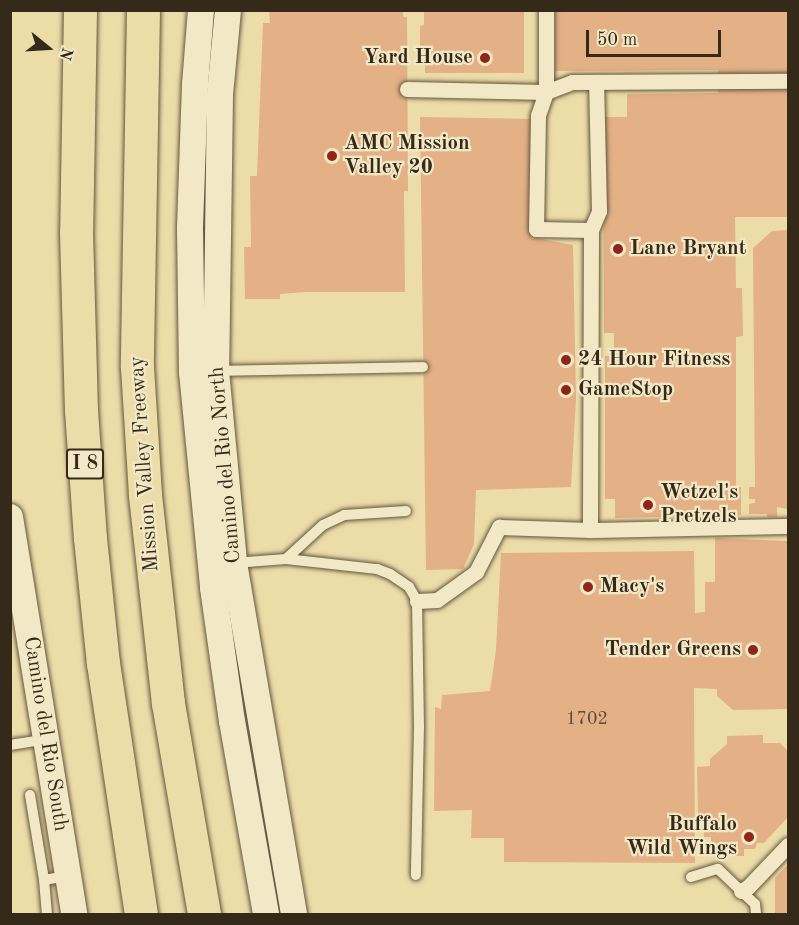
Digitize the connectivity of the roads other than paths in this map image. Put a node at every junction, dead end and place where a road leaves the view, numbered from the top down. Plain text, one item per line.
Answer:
1 (80, 10) edge
2 (143, 10) edge
3 (161, 10) edge
4 (201, 10) edge
5 (228, 10) edge
6 (546, 10) edge
7 (142, 58) junction
8 (789, 81) edge
9 (596, 82) junction
10 (407, 89) dead end
11 (546, 92) junction
12 (591, 230) junction
13 (423, 368) dead end
14 (204, 372) junction
15 (406, 511) dead end
16 (10, 517) edge
17 (789, 526) edge
18 (590, 530) junction
19 (14, 556) edge
20 (286, 559) junction
21 (223, 564) junction
22 (417, 601) junction
23 (46, 739) junction
24 (10, 745) edge
25 (30, 795) dead end
26 (789, 845) edge
27 (416, 875) dead end
28 (56, 878) junction
29 (691, 878) dead end
30 (741, 891) junction
31 (47, 915) edge
32 (74, 915) edge
33 (141, 915) edge
34 (204, 915) edge
35 (266, 915) edge
36 (294, 915) edge
37 (756, 915) edge

1 - 33 highway, I 8
2 - 7 highway, Mission Valley Freeway
3 - 7 highway
4 - 14 street, Camino del Rio North
5 - 14 street, Camino del Rio North
6 - 11 street
7 - 34 highway, Mission Valley Freeway
8 - 9 street
9 - 11 street
9 - 12 street
10 - 11 street
11 - 12 street
12 - 18 street
13 - 14 lane
14 - 21 street, Camino del Rio North
15 - 20 lane
16 - 19 street, Camino del Rio South
17 - 18 street
18 - 22 street
19 - 23 street, Camino del Rio South
20 - 21 lane
20 - 22 lane
21 - 35 street, Camino del Rio North
21 - 36 street, Camino del Rio North
22 - 27 lane
23 - 24 lane
23 - 28 street, Camino del Rio South
25 - 28 lane
26 - 30 street
28 - 31 lane
28 - 32 street, Camino del Rio South
29 - 30 lane
30 - 37 lane

